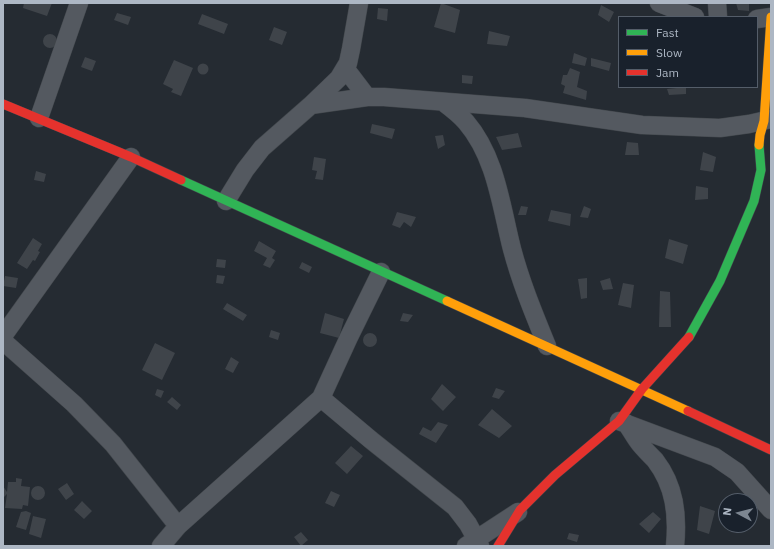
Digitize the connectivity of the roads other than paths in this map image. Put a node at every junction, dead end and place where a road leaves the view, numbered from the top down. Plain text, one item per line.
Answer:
1 (79, 3) edge
2 (359, 3) edge
3 (658, 3) edge
4 (717, 3) edge
5 (692, 16) edge
6 (718, 16) edge
7 (771, 17) edge
8 (758, 19) edge
9 (345, 68) junction
10 (367, 97) junction
11 (443, 102) junction
12 (3, 104) edge
13 (311, 105) junction
14 (39, 118) junction
15 (768, 120) edge
16 (131, 157) junction
17 (226, 201) junction
18 (381, 272) junction
19 (3, 336) edge
20 (3, 341) edge
21 (547, 346) junction
22 (642, 389) junction
23 (322, 398) junction
24 (623, 422) junction
25 (771, 450) edge
26 (520, 510) junction
27 (771, 510) edge
28 (178, 526) junction
29 (474, 543) edge
30 (161, 546) edge
31 (498, 546) edge
32 (675, 546) edge

1 - 14 street
2 - 9 street
3 - 5 street
4 - 6 street
7 - 8 street
7 - 15 street
9 - 10 street
9 - 13 street
10 - 11 street
10 - 13 street
11 - 15 street
11 - 21 street
12 - 14 street
13 - 17 street
14 - 16 street
15 - 22 street
16 - 17 street
16 - 19 street
17 - 18 street
18 - 21 street
18 - 23 street
20 - 28 street
21 - 22 street
22 - 24 street
22 - 25 street
23 - 28 street
23 - 29 street
24 - 26 street
24 - 27 street
24 - 32 street
26 - 29 street
26 - 31 street
28 - 30 street

